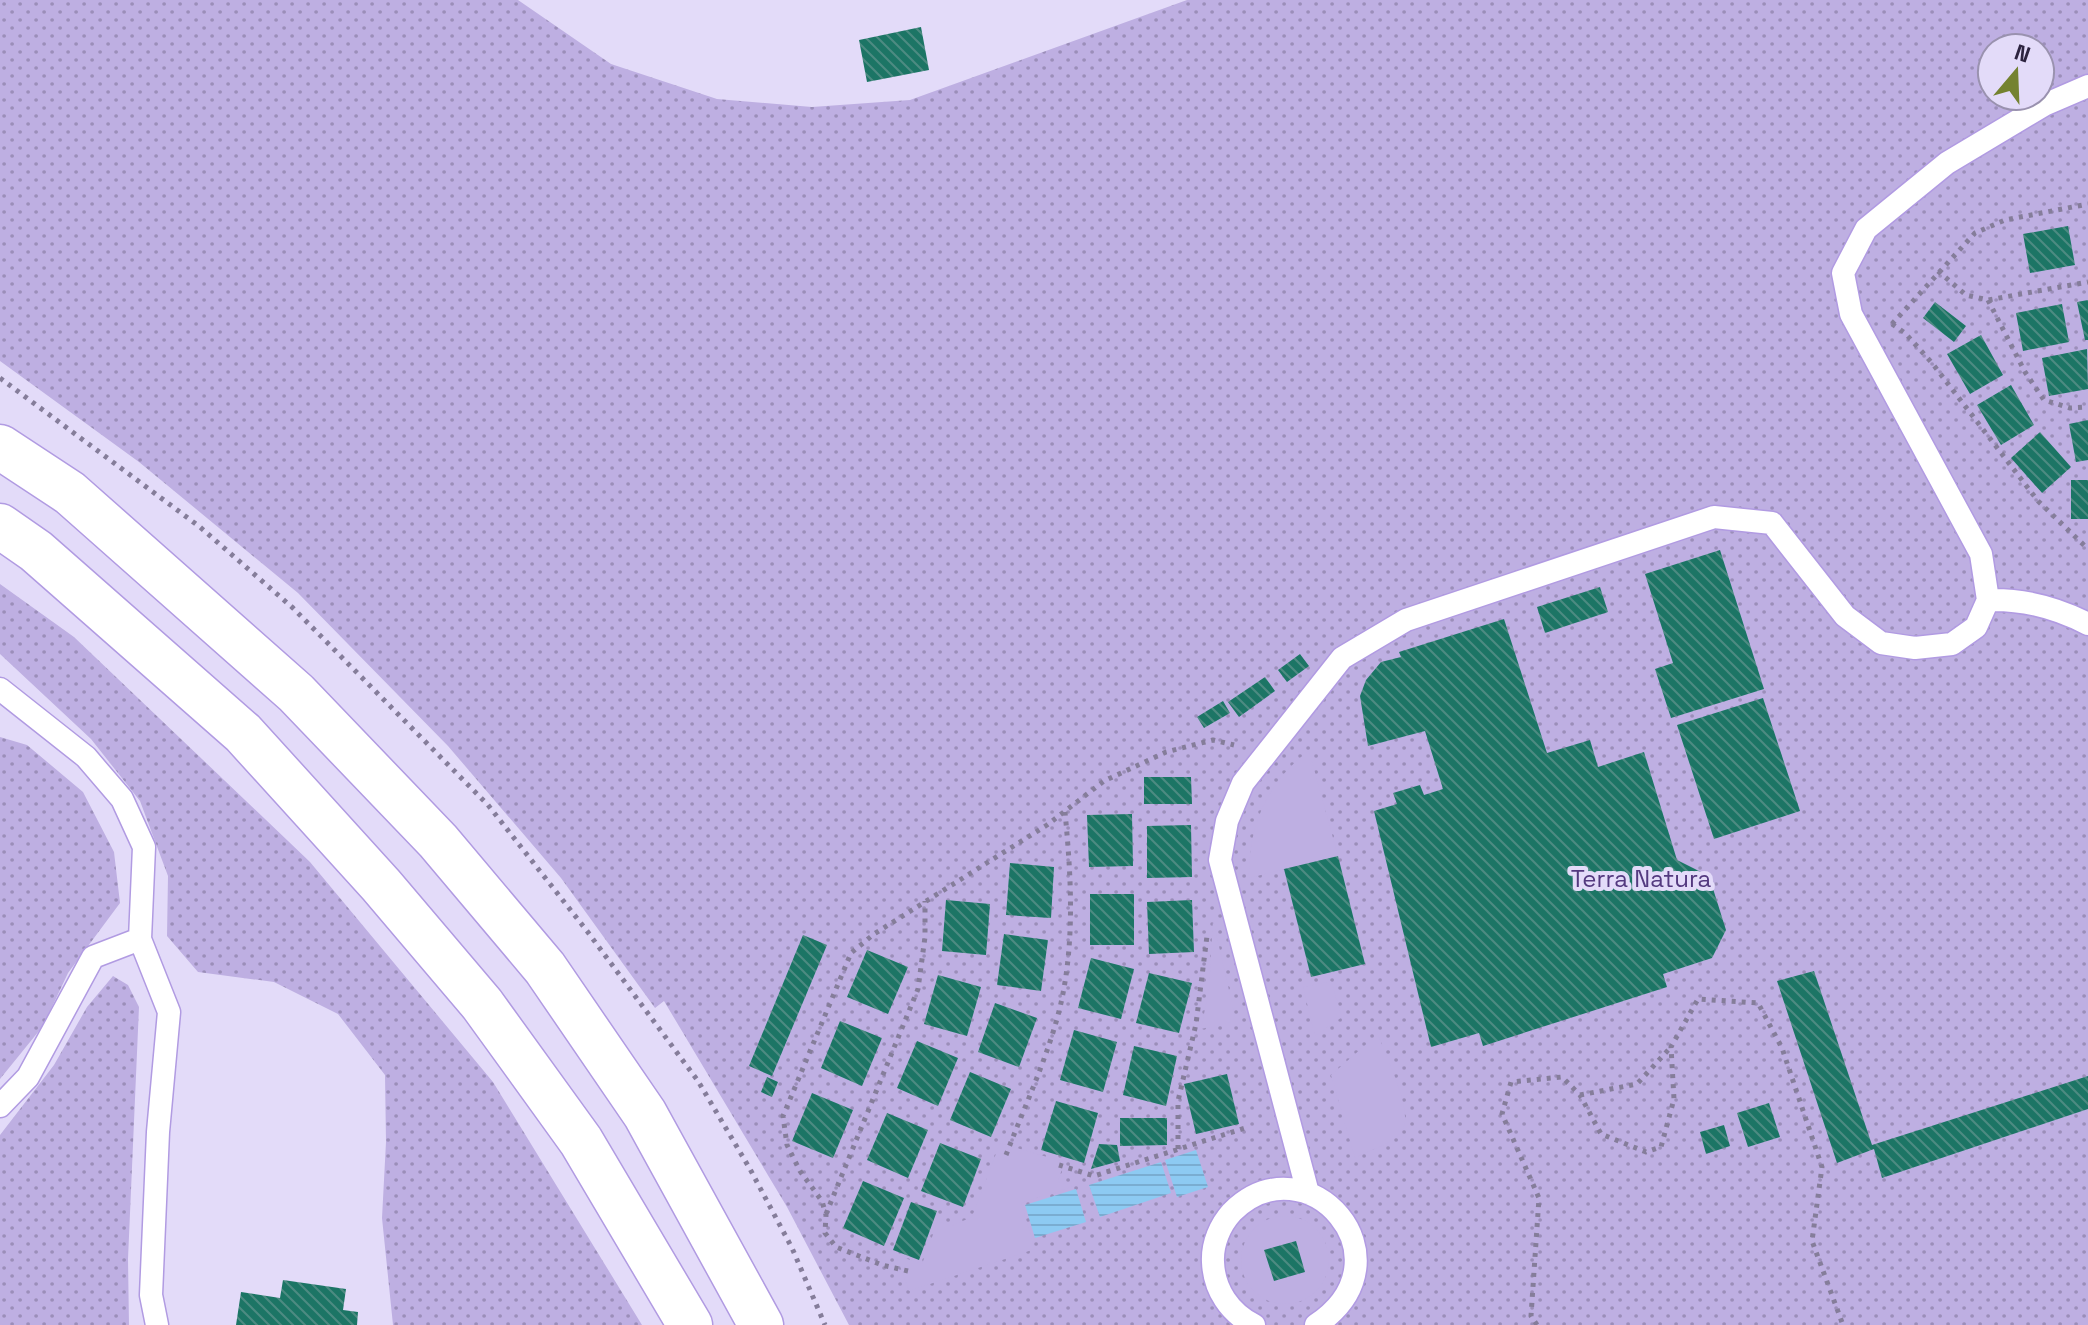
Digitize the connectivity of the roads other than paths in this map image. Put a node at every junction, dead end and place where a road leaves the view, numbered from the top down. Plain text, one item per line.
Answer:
1 (2088, 86) edge
2 (0, 447) edge
3 (0, 526) edge
4 (1988, 600) junction
5 (2088, 624) edge
6 (0, 689) edge
7 (140, 939) junction
8 (0, 1106) edge
9 (1308, 1193) junction
10 (1342, 1302) junction
11 (157, 1325) edge
12 (690, 1325) edge
13 (761, 1325) edge
14 (1254, 1325) edge
15 (1316, 1325) edge
16 (1335, 1325) edge

1 - 4 lane
2 - 13 main road
3 - 12 main road
4 - 5 lane
4 - 9 lane
6 - 7 lane
7 - 8 lane
7 - 11 lane
9 - 10 lane
9 - 14 lane
10 - 15 lane
10 - 16 lane

